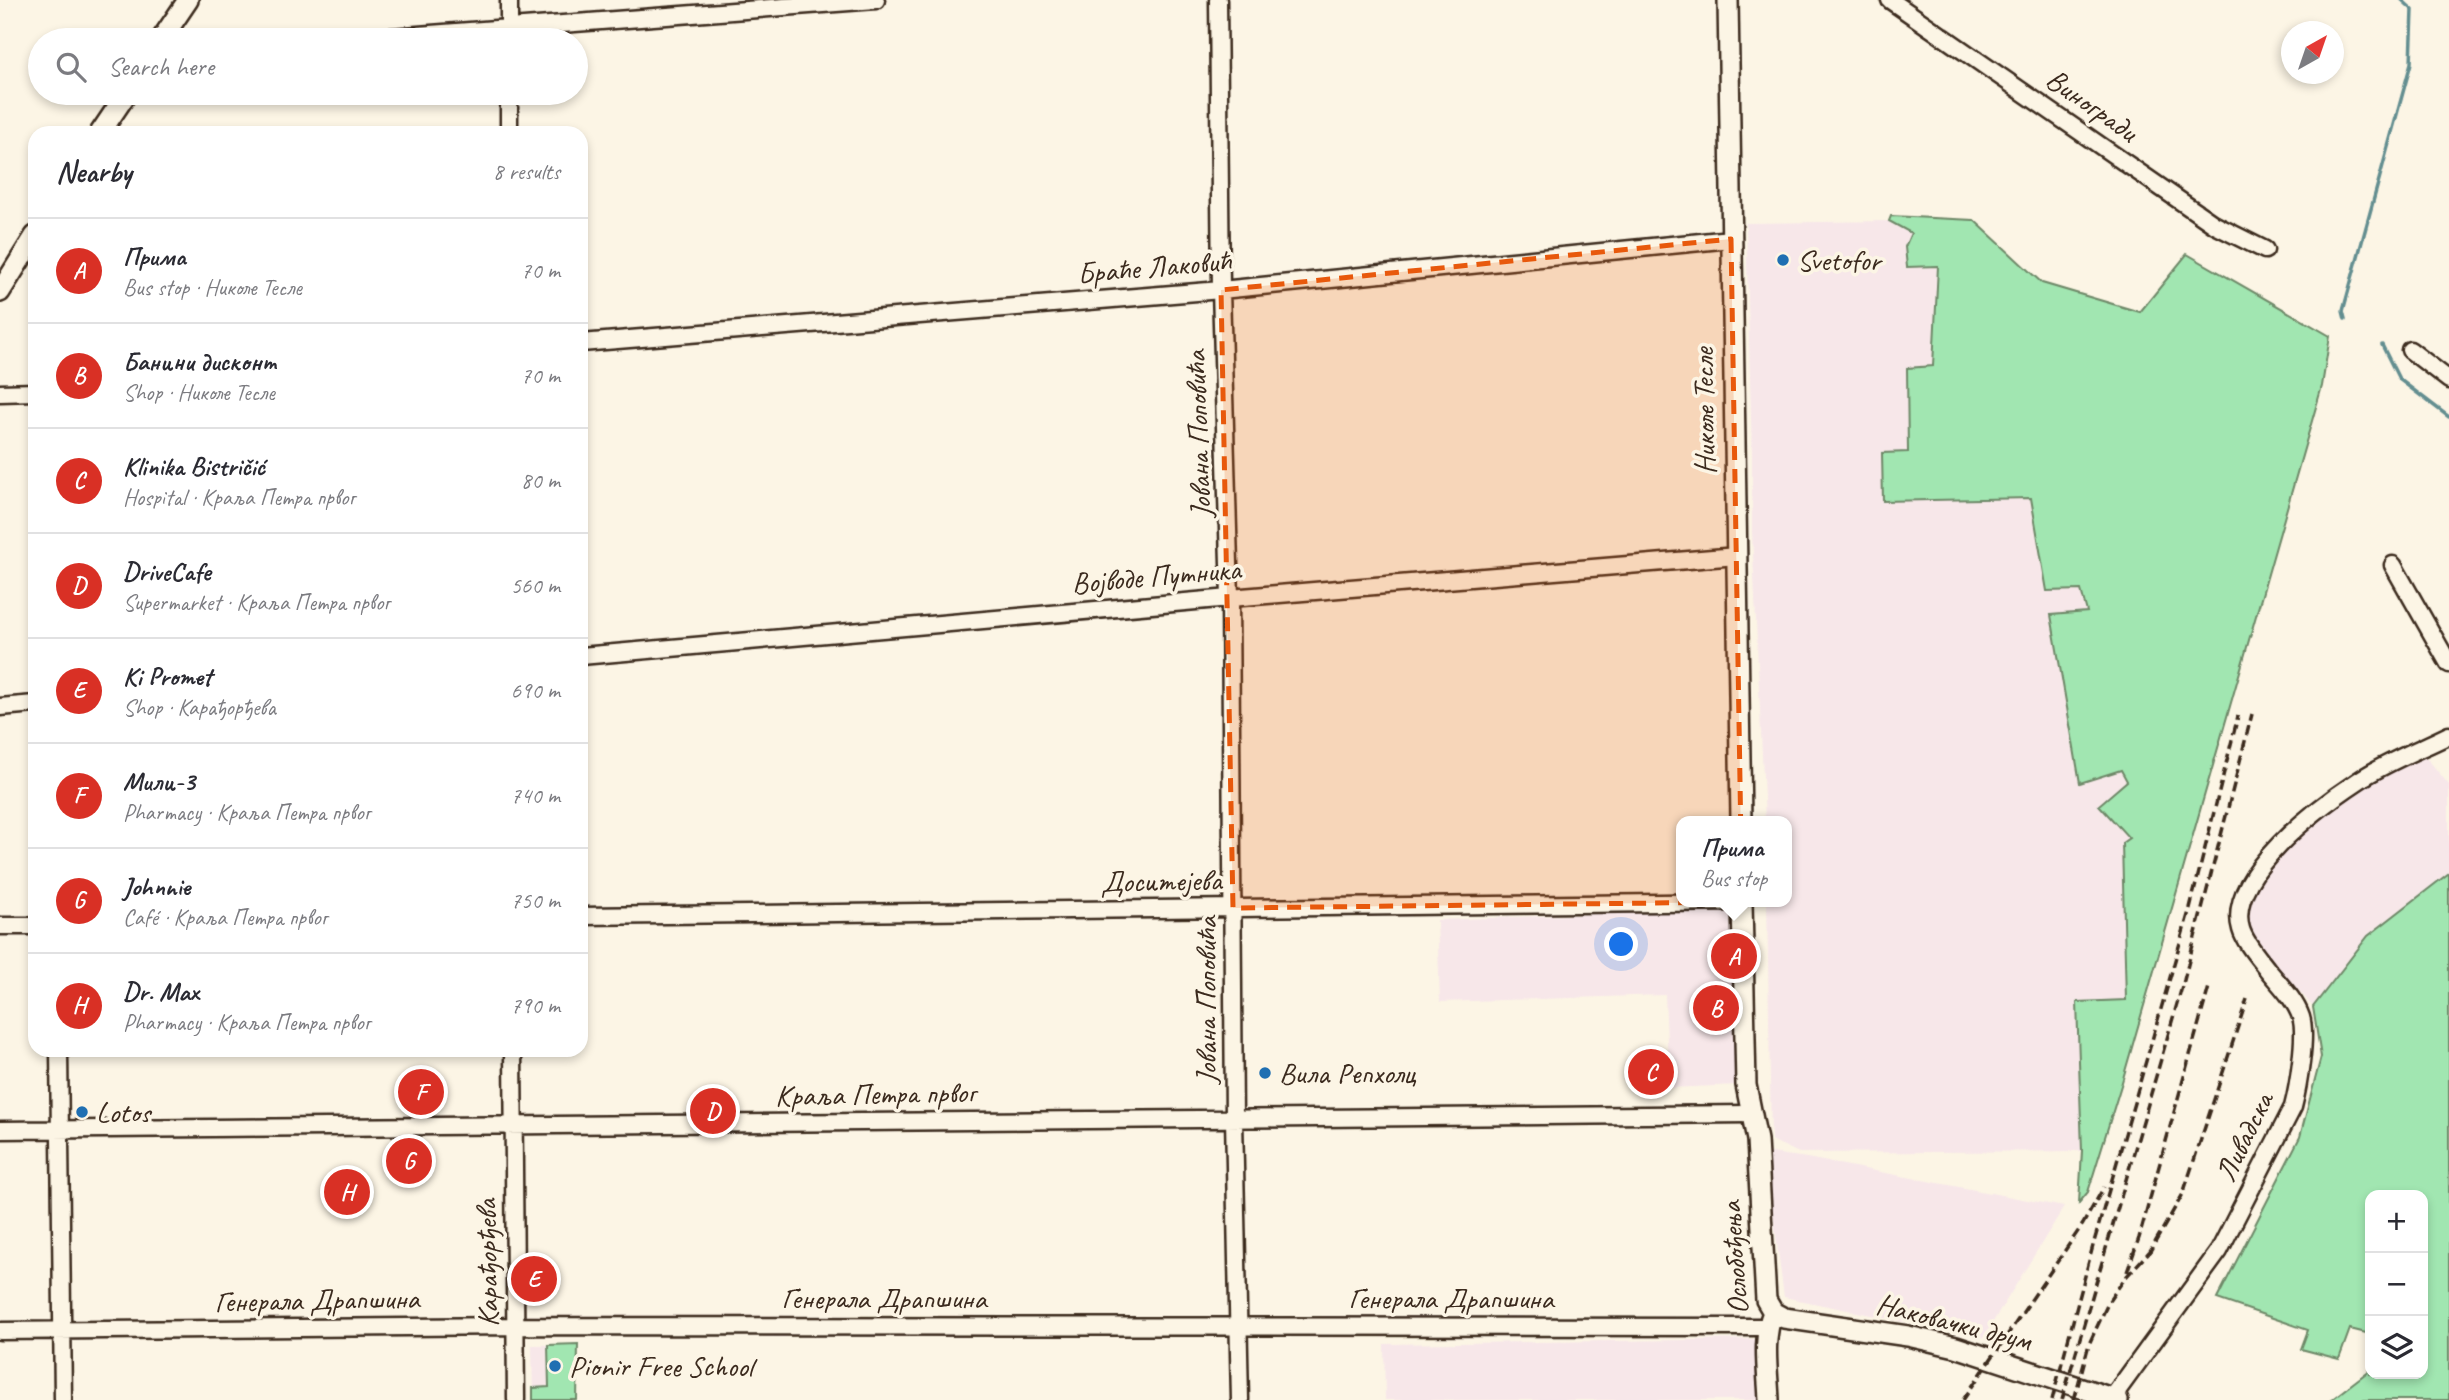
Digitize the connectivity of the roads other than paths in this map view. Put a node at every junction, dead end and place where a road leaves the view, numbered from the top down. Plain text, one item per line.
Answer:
1 (188, 0) edge
2 (509, 0) edge
3 (876, 0) edge
4 (1218, 0) edge
5 (1728, 0) edge
6 (1890, 0) edge
7 (169, 28) edge
8 (509, 28) edge
9 (582, 28) edge
10 (119, 105) edge
11 (509, 105) edge
12 (105, 126) edge
13 (509, 126) edge
14 (1731, 239) junction
15 (28, 248) edge
16 (2265, 250) dead end
17 (1222, 290) junction
18 (0, 292) edge
19 (588, 342) edge
20 (2410, 350) dead end
21 (2449, 380) edge
22 (28, 392) edge
23 (0, 393) edge
24 (1737, 556) junction
25 (2393, 565) dead end
26 (1230, 598) junction
27 (588, 655) edge
28 (2449, 664) edge
29 (28, 705) edge
30 (0, 707) edge
31 (2449, 735) edge
32 (1741, 816) edge
33 (1676, 903) edge
34 (1742, 907) edge
35 (1233, 908) junction
36 (588, 916) edge
37 (0, 926) edge
38 (28, 926) edge
39 (59, 1057) edge
40 (513, 1057) edge
41 (1750, 1114) junction
42 (1234, 1119) junction
43 (513, 1125) junction
44 (0, 1130) edge
45 (60, 1130) junction
46 (1771, 1320) junction
47 (515, 1326) junction
48 (1239, 1326) junction
49 (62, 1330) junction
50 (0, 1331) edge
51 (2115, 1399) edge
52 (63, 1400) edge
53 (516, 1400) edge
54 (1240, 1400) edge
55 (1769, 1400) edge

1 - 7 main road
2 - 8 street
3 - 9 street
4 - 17 street, Јована Поповића
5 - 14 main road, Николе Тесле
6 - 16 street, Виногради
10 - 12 main road
11 - 13 street
14 - 17 street, Браће Лаковић
14 - 24 main road, Николе Тесле
15 - 18 main road
17 - 19 street, Браће Лаковић
17 - 26 street, Јована Поповића
20 - 21 street
22 - 23 street
24 - 26 street, Војводе Путника
24 - 32 main road, Николе Тесле
25 - 28 street
26 - 27 street, Војводе Путника
26 - 35 street, Јована Поповића
29 - 30 street
31 - 51 street, Ливадска
33 - 35 street, Доситејева
34 - 41 main road
35 - 36 street, Доситејева
35 - 42 street, Јована Поповића
37 - 38 street
39 - 45 street
40 - 43 street, Карађорђева
41 - 42 street, Краља Петра првог
41 - 46 main road, Ослобођења
42 - 43 street, Краља Петра првог
42 - 48 street, Јована Поповића
43 - 45 street, Краља Петра првог
43 - 47 street, Карађорђева
44 - 45 street, Краља Петра првог
45 - 49 street
46 - 48 street, Генерала Драпшина
46 - 51 main road, Наковачки друм
46 - 55 main road, Ослобођења
47 - 48 street, Генерала Драпшина
47 - 49 street, Генерала Драпшина
47 - 53 street, Карађорђева
48 - 54 street, Јована Поповића
49 - 50 street, Генерала Драпшина
49 - 52 street

